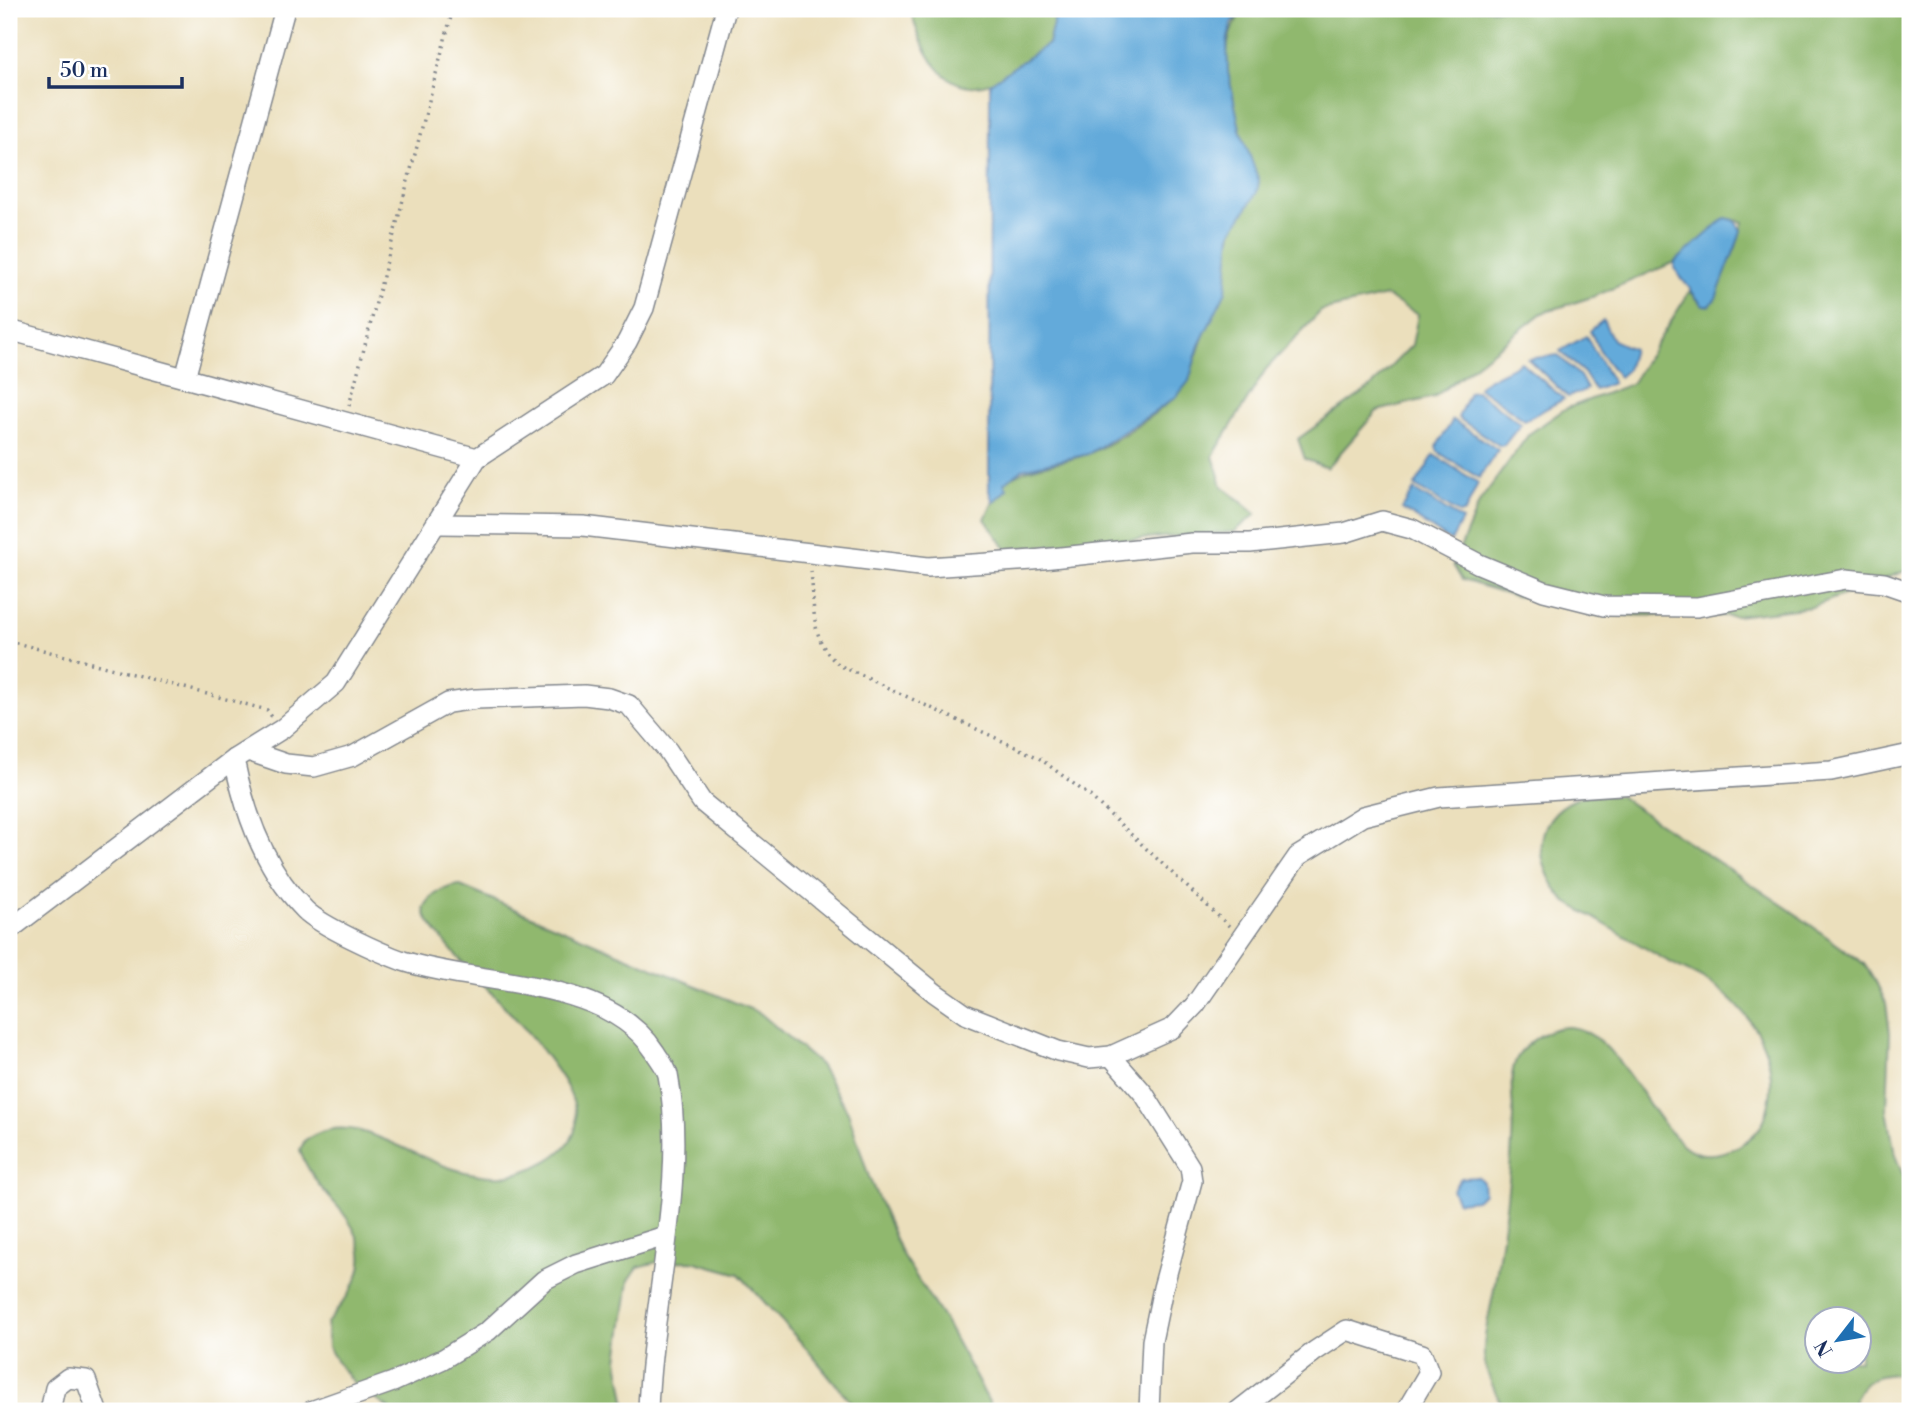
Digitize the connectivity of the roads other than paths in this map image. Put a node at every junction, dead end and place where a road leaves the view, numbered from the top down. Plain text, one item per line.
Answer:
1 (285, 9) edge
2 (726, 9) edge
3 (9, 330) edge
4 (185, 378) junction
5 (477, 457) junction
6 (438, 524) junction
7 (1910, 592) edge
8 (1910, 754) edge
9 (242, 755) junction
10 (9, 930) edge
11 (1111, 1056) junction
12 (665, 1236) junction
13 (50, 1411) edge
14 (97, 1411) edge
15 (311, 1411) edge
16 (648, 1411) edge
17 (1149, 1411) edge
18 (1238, 1411) edge
19 (1406, 1411) edge

1 - 4 street
2 - 5 street
3 - 4 street
4 - 5 street
5 - 6 street
6 - 7 street
6 - 9 street
8 - 11 street
9 - 10 street
9 - 11 street
9 - 12 street
11 - 17 street
12 - 15 street
12 - 16 street
13 - 14 street
18 - 19 street

